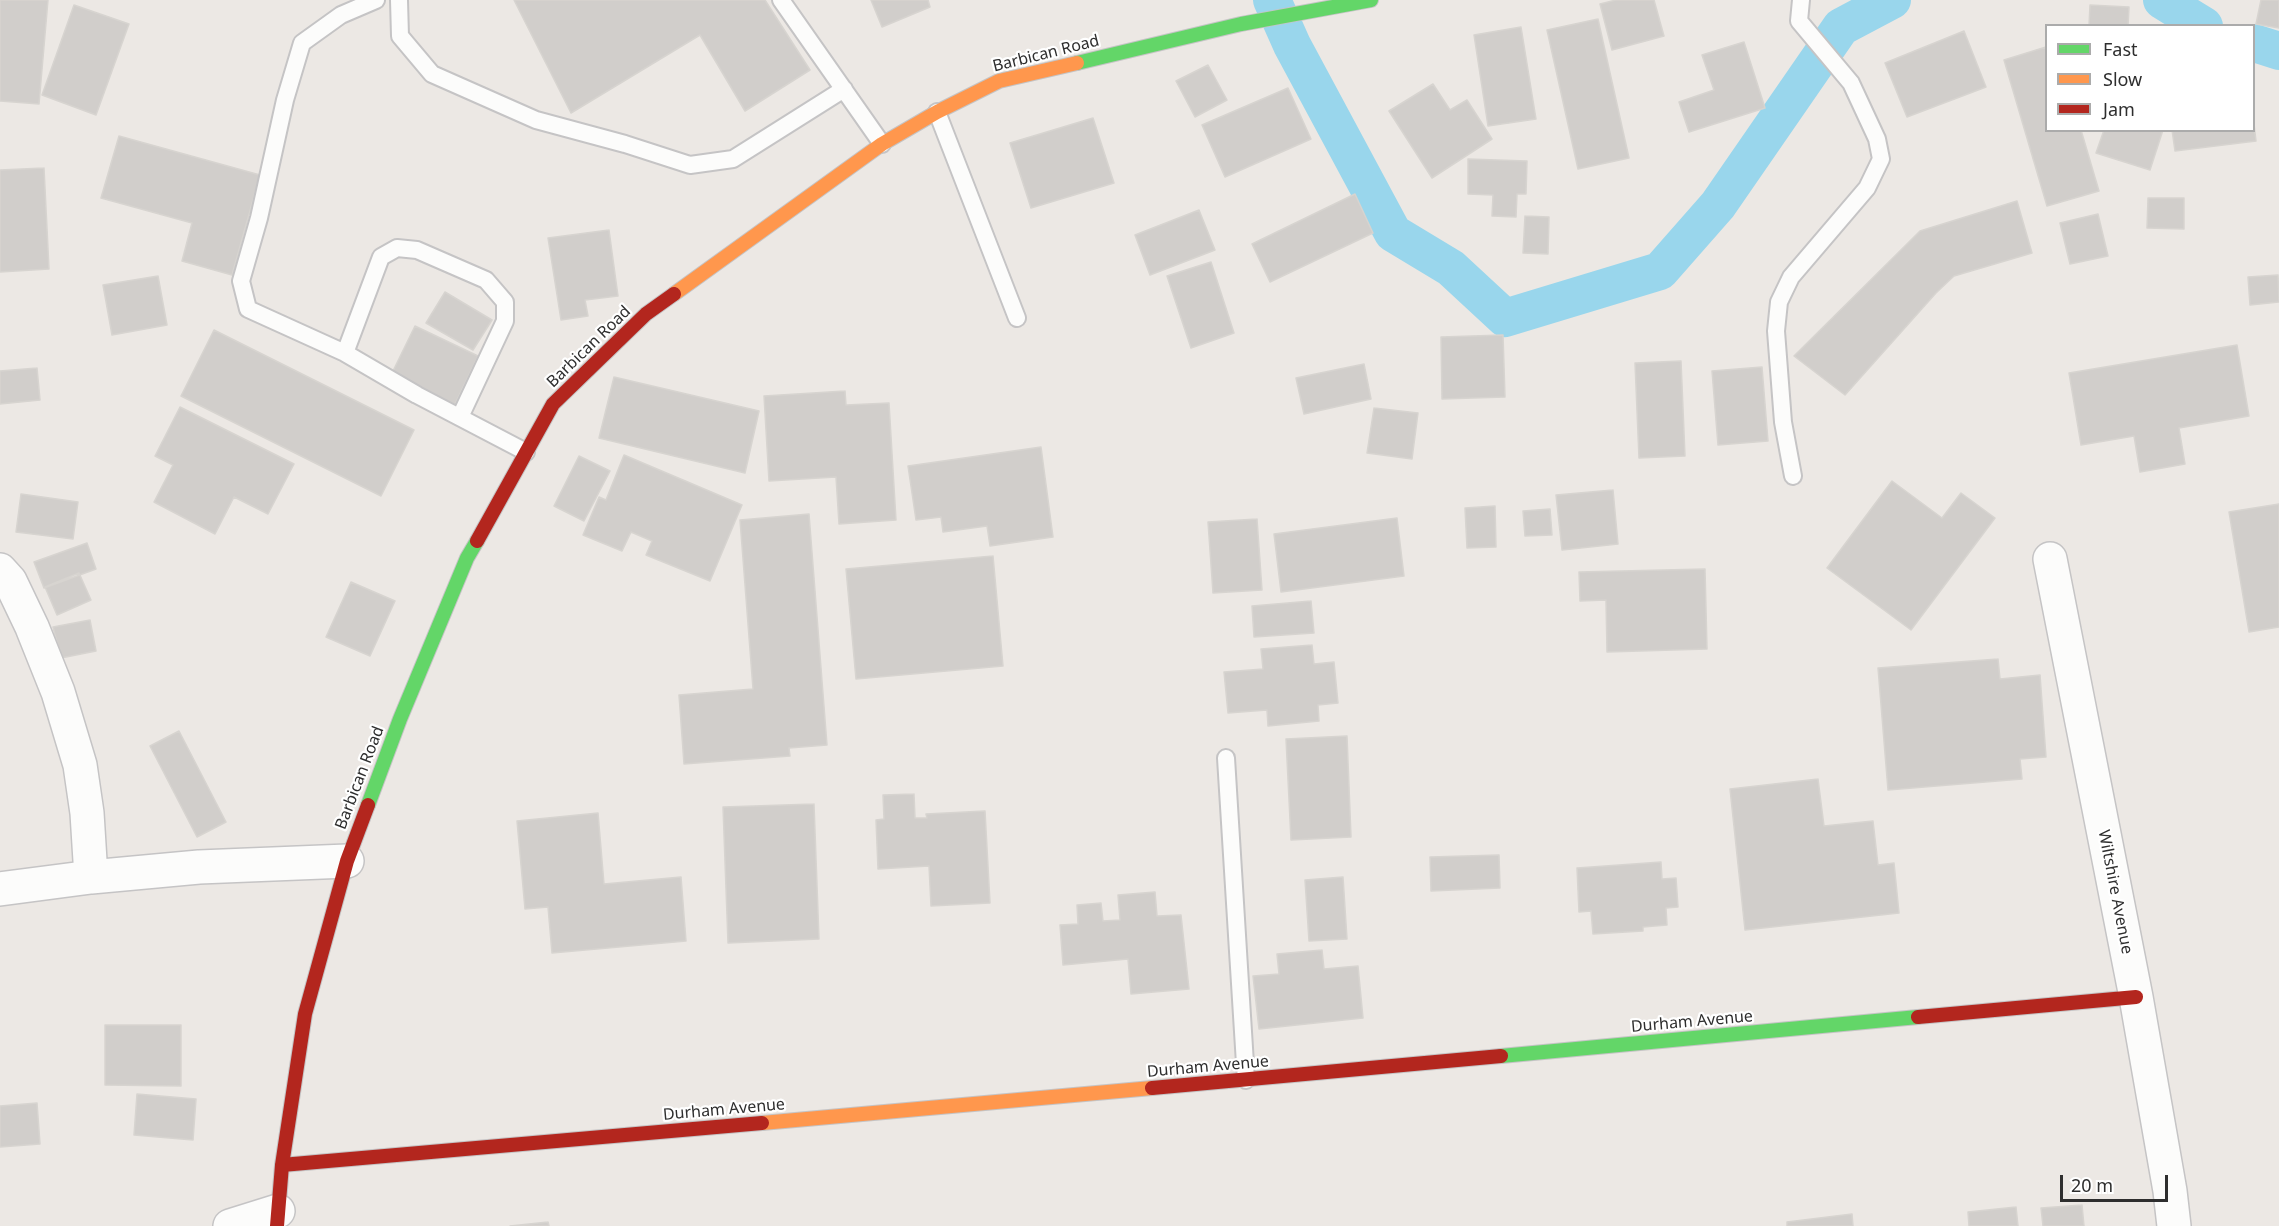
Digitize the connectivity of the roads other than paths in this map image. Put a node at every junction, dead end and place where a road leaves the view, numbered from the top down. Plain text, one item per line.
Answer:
1 (376, 0) edge
2 (399, 0) edge
3 (781, 0) edge
4 (1371, 0) edge
5 (1801, 0) edge
6 (844, 89) junction
7 (938, 112) junction
8 (882, 144) junction
9 (1017, 318) dead end
10 (345, 353) junction
11 (460, 417) junction
12 (526, 452) junction
13 (1793, 476) dead end
14 (2050, 559) dead end
15 (0, 570) edge
16 (1226, 758) dead end
17 (347, 861) junction
18 (91, 877) junction
19 (0, 889) edge
20 (2136, 997) junction
21 (1246, 1080) junction
22 (282, 1165) junction
23 (277, 1219) edge
24 (230, 1226) edge
25 (2174, 1226) edge

1 - 10 lane
2 - 6 lane
3 - 6 lane
4 - 7 street, Barbican Road
5 - 13 lane
6 - 8 lane
7 - 8 street, Barbican Road
7 - 9 lane
8 - 12 street, Barbican Road
10 - 11 lane
10 - 11 lane
11 - 12 lane
12 - 17 street, Barbican Road
14 - 20 street, Wiltshire Avenue
15 - 18 street
16 - 21 lane
17 - 18 street
17 - 22 street, Barbican Road
18 - 19 street
20 - 21 street, Durham Avenue
20 - 25 street, Wiltshire Avenue
21 - 22 street, Durham Avenue
22 - 23 street, Barbican Road
23 - 24 street

